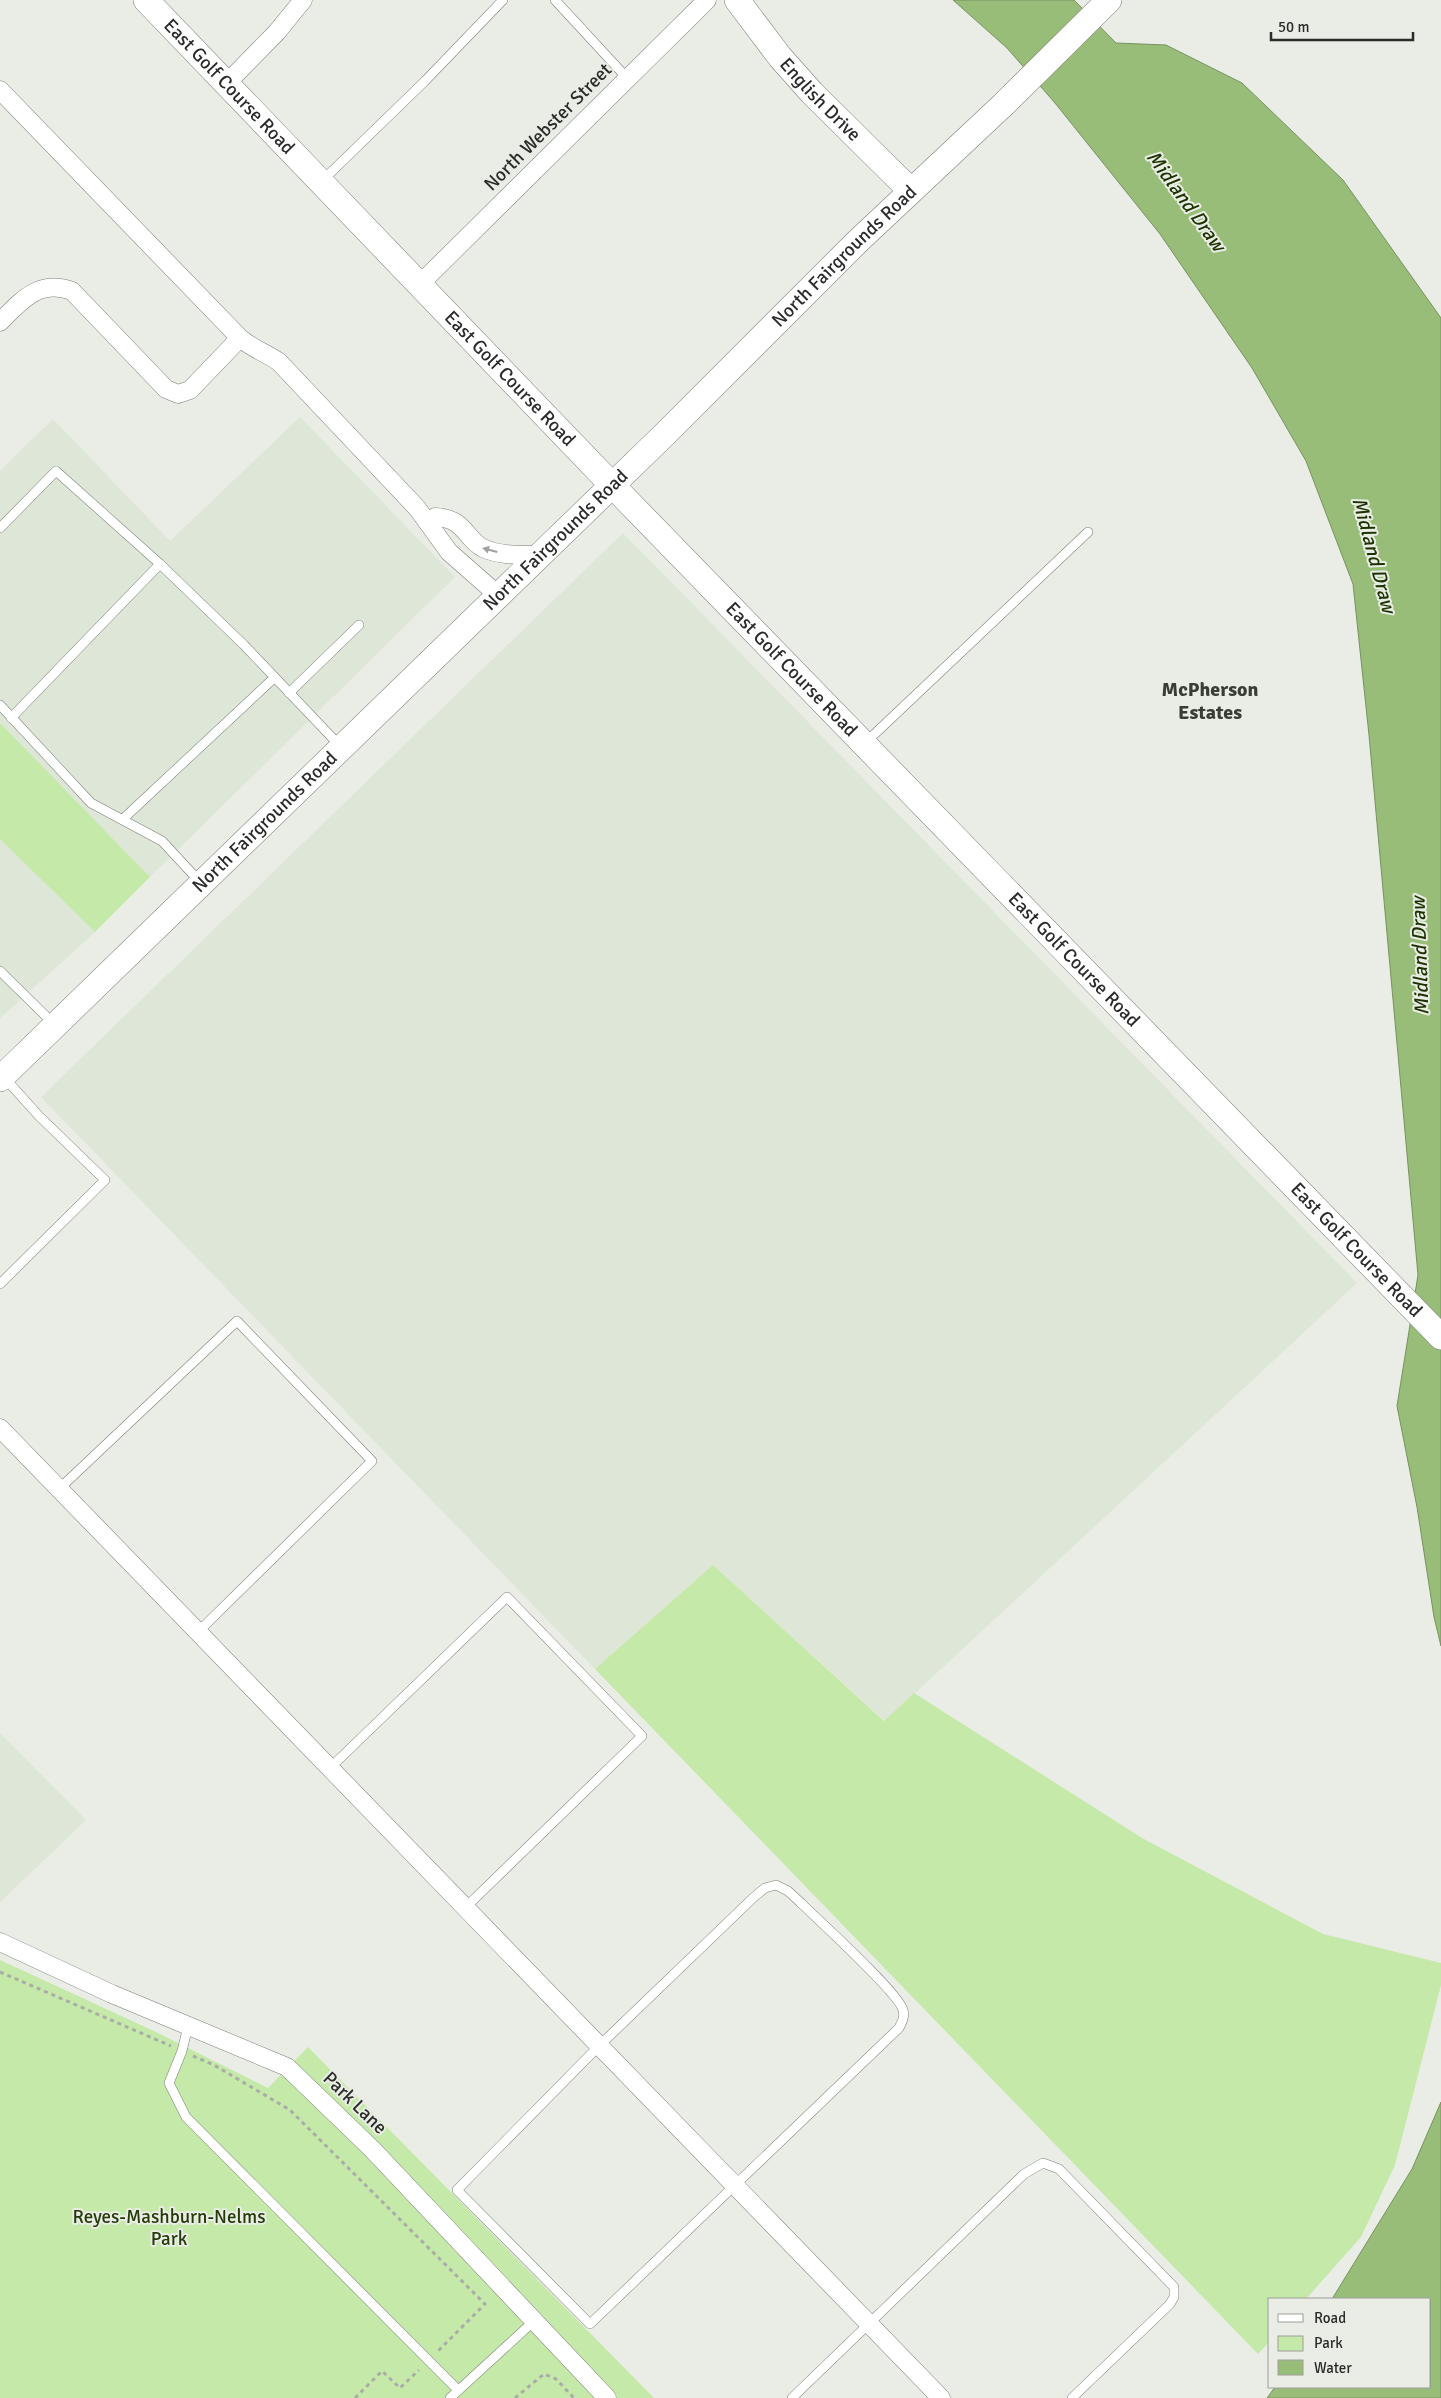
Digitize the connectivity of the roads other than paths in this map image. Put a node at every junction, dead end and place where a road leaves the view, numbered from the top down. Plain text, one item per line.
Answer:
1 (146, 0) edge
2 (303, 0) edge
3 (503, 0) edge
4 (555, 0) edge
5 (707, 0) edge
6 (737, 0) edge
7 (1101, 8) edge
8 (627, 78) junction
9 (226, 84) junction
10 (0, 90) edge
11 (321, 182) junction
12 (911, 191) junction
13 (419, 285) junction
14 (0, 322) edge
15 (240, 338) junction
16 (611, 484) junction
17 (428, 523) junction
18 (0, 528) edge
19 (1088, 532) dead end
20 (538, 555) junction
21 (160, 564) junction
22 (498, 595) junction
23 (359, 625) dead end
24 (274, 678) junction
25 (289, 693) junction
26 (0, 705) edge
27 (11, 718) junction
28 (864, 744) junction
29 (341, 747) junction
30 (123, 819) junction
31 (201, 883) junction
32 (0, 971) edge
33 (55, 1025) junction
34 (1, 1078) edge
35 (0, 1284) edge
36 (1441, 1337) edge
37 (0, 1428) edge
38 (59, 1489) junction
39 (198, 1632) junction
40 (330, 1768) junction
41 (465, 1908) junction
42 (0, 1942) edge
43 (188, 2026) junction
44 (599, 2046) junction
45 (735, 2186) junction
46 (534, 2321) junction
47 (869, 2324) junction
48 (458, 2390) junction
49 (450, 2398) edge
50 (608, 2398) edge
51 (792, 2398) edge
52 (941, 2398) edge
53 (1072, 2398) edge

1 - 9 street, East Golf Course Road
2 - 9 street
3 - 11 lane
4 - 8 lane
5 - 8 street, North Webster Street
6 - 12 street, English Drive
7 - 12 street, North Fairgrounds Road
8 - 13 street, North Webster Street
9 - 11 street, East Golf Course Road
10 - 15 street
11 - 13 street, East Golf Course Road
12 - 16 street, North Fairgrounds Road
13 - 16 street, East Golf Course Road
14 - 15 street
15 - 17 street
16 - 20 street, North Fairgrounds Road
16 - 28 street, East Golf Course Road
20 -> 17 street
17 - 22 street
18 - 21 lane
19 - 28 lane
20 - 22 street, North Fairgrounds Road
21 - 24 lane
21 - 27 lane
22 - 29 street, North Fairgrounds Road
23 - 25 lane
24 - 25 lane
24 - 30 lane
25 - 29 lane
26 - 27 lane
27 - 30 lane
28 - 36 street, East Golf Course Road
29 - 31 street, North Fairgrounds Road
30 - 31 lane
31 - 33 street, North Fairgrounds Road
32 - 33 lane
33 - 34 street, North Fairgrounds Road
34 - 35 lane
37 - 38 street
38 - 39 street
38 - 39 lane
39 - 40 street
40 - 41 street
40 - 41 lane
41 - 44 street
42 - 43 street, Park Lane
43 - 46 street, Park Lane
43 - 48 lane
44 - 45 street
44 - 45 lane
44 - 45 lane
45 - 47 street
46 - 48 lane
46 - 50 street, Park Lane
47 - 51 lane
47 - 52 street
47 - 53 lane
48 - 49 lane

